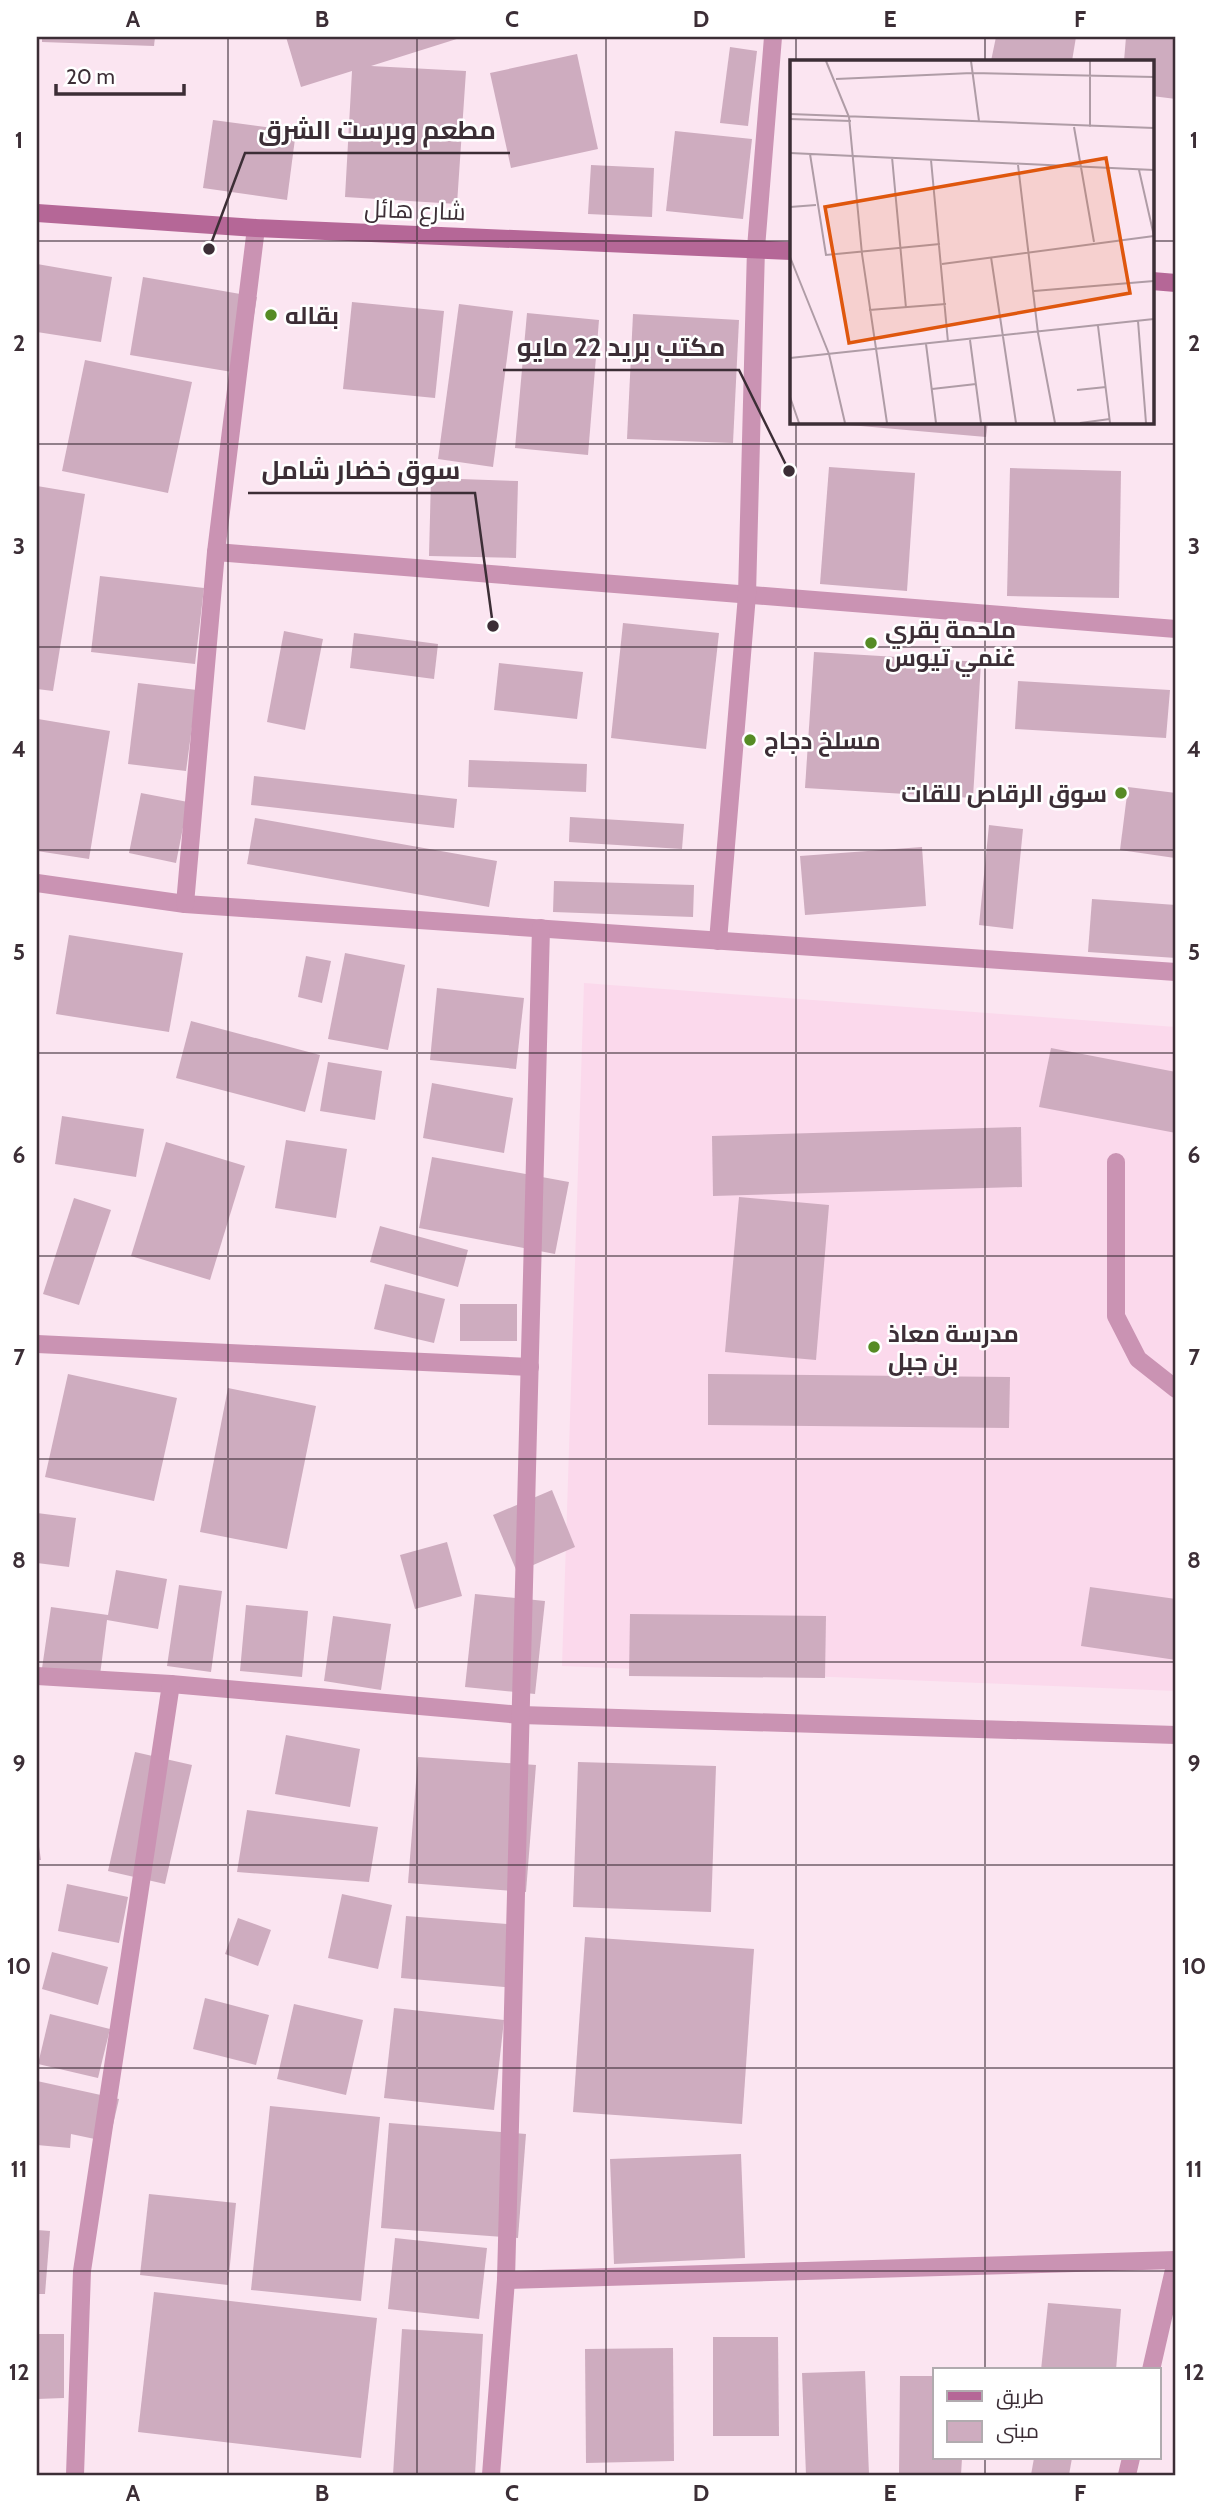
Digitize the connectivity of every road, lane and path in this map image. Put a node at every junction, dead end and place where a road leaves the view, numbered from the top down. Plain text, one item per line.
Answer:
1 (773, 37) edge
2 (37, 213) edge
3 (256, 228) junction
4 (756, 248) junction
5 (790, 251) edge
6 (1154, 281) edge
7 (1176, 284) edge
8 (216, 552) junction
9 (747, 595) junction
10 (1176, 629) edge
11 (37, 883) edge
12 (185, 904) junction
13 (541, 928) junction
14 (718, 941) junction
15 (1176, 972) edge
16 (1116, 1162) dead end
17 (37, 1344) edge
18 (530, 1367) junction
19 (1176, 1389) edge
20 (37, 1676) edge
21 (171, 1684) junction
22 (521, 1714) junction
23 (1176, 1735) edge
24 (1176, 2261) edge
25 (506, 2280) junction
26 (1151, 2368) edge
27 (75, 2475) edge
28 (491, 2475) edge

1 - 4 street
2 - 3 street, شارع هائل
3 - 4 street, شارع هائل
3 - 8 street
4 - 5 street, شارع هائل
4 - 9 street
6 - 7 street
8 - 9 street
8 - 12 street
9 - 10 street
9 - 14 street
11 - 12 street
12 - 13 street
13 - 14 street
13 - 18 street
14 - 15 street
16 - 19 street
17 - 18 street
18 - 22 street
20 - 21 street
21 - 22 street
21 - 27 street
22 - 23 street
22 - 25 street
24 - 25 street
24 - 26 street
25 - 28 street

